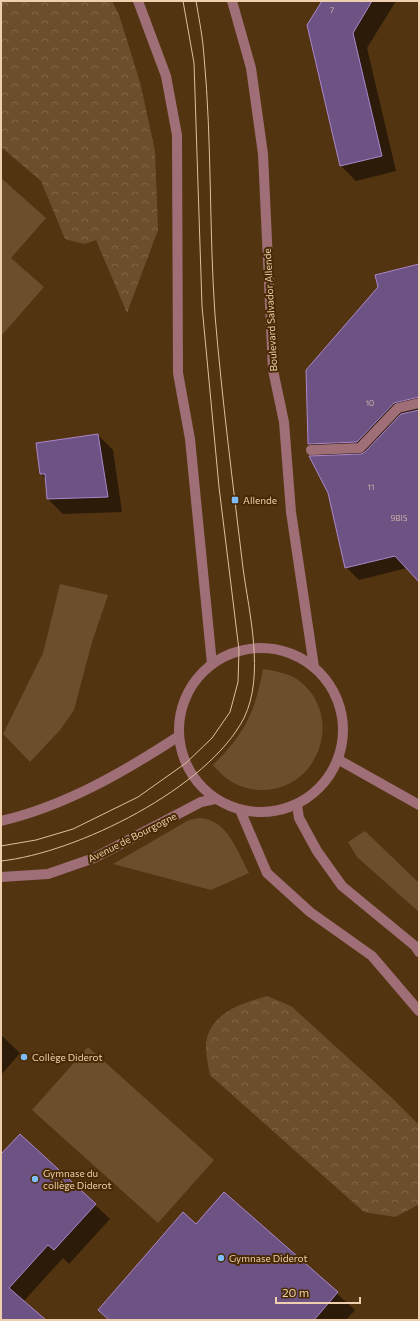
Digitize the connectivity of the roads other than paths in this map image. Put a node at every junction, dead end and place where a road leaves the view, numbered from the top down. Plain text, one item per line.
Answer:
1 (138, 1) edge
2 (232, 1) edge
3 (419, 403) edge
4 (312, 450) dead end
5 (212, 664) junction
6 (314, 667) junction
7 (179, 736) junction
8 (338, 760) junction
9 (215, 799) junction
10 (297, 805) junction
11 (419, 805) edge
12 (240, 810) junction
13 (1, 821) edge
14 (1, 877) edge
15 (419, 952) edge
16 (419, 1011) edge

1 - 5 street
2 - 6 street, Boulevard Salvador Allende
3 - 4 street
5 - 6 street
5 - 7 street
6 - 8 street
7 - 9 street
7 - 13 street
8 - 10 street
8 - 11 street
9 - 12 street
9 - 14 street, Avenue de Bourgogne
10 - 12 street
10 - 15 street
12 - 16 street

